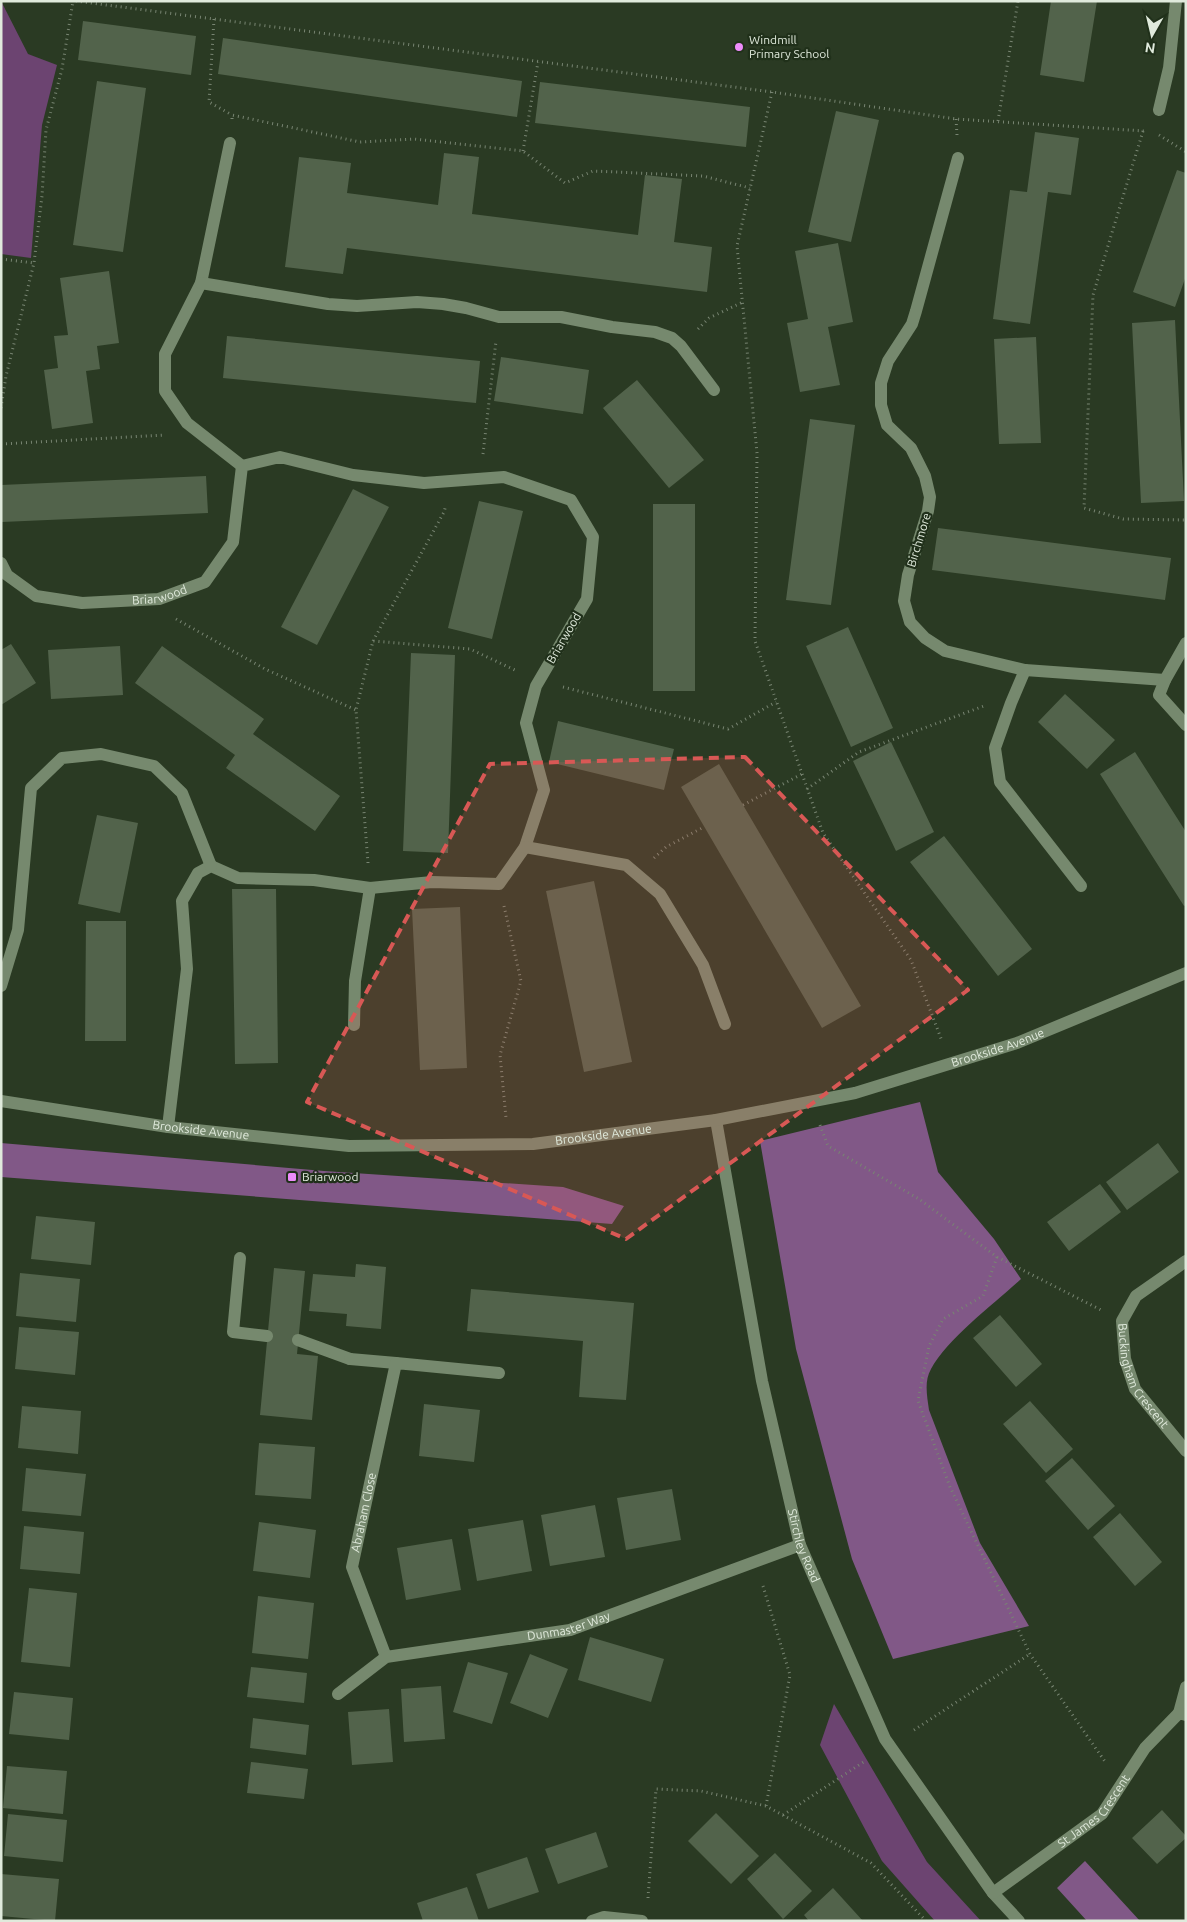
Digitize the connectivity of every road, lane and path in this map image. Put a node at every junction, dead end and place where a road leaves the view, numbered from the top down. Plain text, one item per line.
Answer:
1 (74, 1) edge
2 (1018, 1) edge
3 (1176, 1) edge
4 (214, 20) junction
5 (538, 62) junction
6 (772, 92) junction
7 (1159, 110) dead end
8 (232, 115) junction
9 (998, 121) junction
10 (1143, 131) junction
11 (1148, 131) dead end
12 (1153, 131) dead end
13 (230, 143) joint
14 (523, 151) junction
15 (1186, 152) edge
16 (958, 158) dead end
17 (750, 188) junction
18 (1, 259) edge
19 (34, 263) junction
20 (200, 283) junction
21 (743, 302) junction
22 (499, 317) junction
23 (682, 346) junction
24 (714, 390) dead end
25 (1, 408) edge
26 (187, 423) junction
27 (1, 444) edge
28 (242, 466) junction
29 (479, 479) junction
30 (452, 481) junction
31 (1186, 520) edge
32 (1, 563) edge
33 (159, 599) junction
34 (374, 641) junction
35 (1186, 643) edge
36 (1025, 670) junction
37 (1165, 680) junction
38 (539, 681) junction
39 (776, 702) junction
40 (1011, 703) junction
41 (356, 710) junction
42 (1186, 726) edge
43 (802, 774) junction
44 (807, 788) junction
45 (743, 805) dead end
46 (704, 827) dead end
47 (525, 848) junction
48 (212, 866) junction
49 (638, 874) junction
50 (499, 884) junction
51 (1081, 886) dead end
52 (370, 888) junction
53 (1186, 973) edge
54 (1, 986) edge
55 (725, 1024) dead end
56 (354, 1025) dead end
57 (943, 1044) dead end
58 (1, 1101) edge
59 (811, 1102) junction
60 (506, 1118) dead end
61 (716, 1120) junction
62 (168, 1126) junction
63 (997, 1256) junction
64 (240, 1258) dead end
65 (1186, 1261) edge
66 (1122, 1321) junction
67 (267, 1336) dead end
68 (298, 1340) dead end
69 (396, 1363) junction
70 (500, 1373) dead end
71 (1186, 1451) edge
72 (800, 1544) junction
73 (755, 1561) junction
74 (1030, 1654) junction
75 (386, 1658) junction
76 (1186, 1687) edge
77 (338, 1694) dead end
78 (1182, 1714) edge
79 (914, 1730) dead end
80 (866, 1761) dead end
81 (1121, 1785) junction
82 (766, 1806) junction
83 (783, 1815) junction
84 (993, 1893) junction
85 (648, 1902) dead end
86 (592, 1921) edge
87 (642, 1921) edge
88 (926, 1921) edge
89 (1018, 1921) edge

1 - 4 path
1 - 19 path
2 - 9 path
3 - 7 street
4 - 5 path
4 - 8 path
5 - 6 path
5 - 14 path
6 - 9 path
6 - 17 path
8 - 13 path
8 - 14 path
9 - 10 path
10 - 11 path
10 - 31 path
12 - 15 path
13 - 20 street
14 - 17 path
16 - 36 street, Birchmore
17 - 21 path
18 - 19 path
19 - 25 path
20 - 22 street
20 - 26 street
21 - 23 path
21 - 39 path
22 - 23 street
22 - 29 path
23 - 24 street
26 - 27 path
26 - 28 street
28 - 30 street, Briarwood
28 - 33 street, Briarwood
29 - 30 street, Briarwood
29 - 38 street, Briarwood
30 - 34 path
32 - 33 street, Briarwood
33 - 41 path
34 - 38 path
34 - 41 path
35 - 37 street
36 - 37 street, Birchmore
36 - 40 street
37 - 42 street
38 - 39 path
38 - 47 street, Briarwood
39 - 43 path
40 - 44 path
40 - 51 street
41 - 52 path
43 - 44 path
43 - 45 path
44 - 57 path
46 - 49 path
47 - 49 street
47 - 50 street, Briarwood
48 - 52 street
48 - 54 street
48 - 62 street
49 - 55 street
50 - 52 street
50 - 60 path
52 - 56 street
53 - 59 street, Brookside Avenue
58 - 62 street, Brookside Avenue
59 - 61 street, Brookside Avenue
59 - 63 path
61 - 62 street, Brookside Avenue
61 - 72 street, Stirchley Road
63 - 66 path
63 - 74 path
64 - 67 street
65 - 66 street, Buckingham Crescent
66 - 71 street, Buckingham Crescent
68 - 69 street
69 - 70 street
69 - 75 street, Abraham Close
72 - 73 street, Dunmaster Way
72 - 84 street, Stirchley Road
73 - 75 street, Dunmaster Way
73 - 82 path
74 - 79 path
74 - 81 path
75 - 77 street, Dunmaster Way
76 - 78 street, St James Crescent
78 - 81 street, St James Crescent
80 - 83 path
81 - 84 street, St James Crescent
82 - 83 path
82 - 85 path
83 - 88 path
84 - 89 street, Stirchley Road
86 - 87 street

